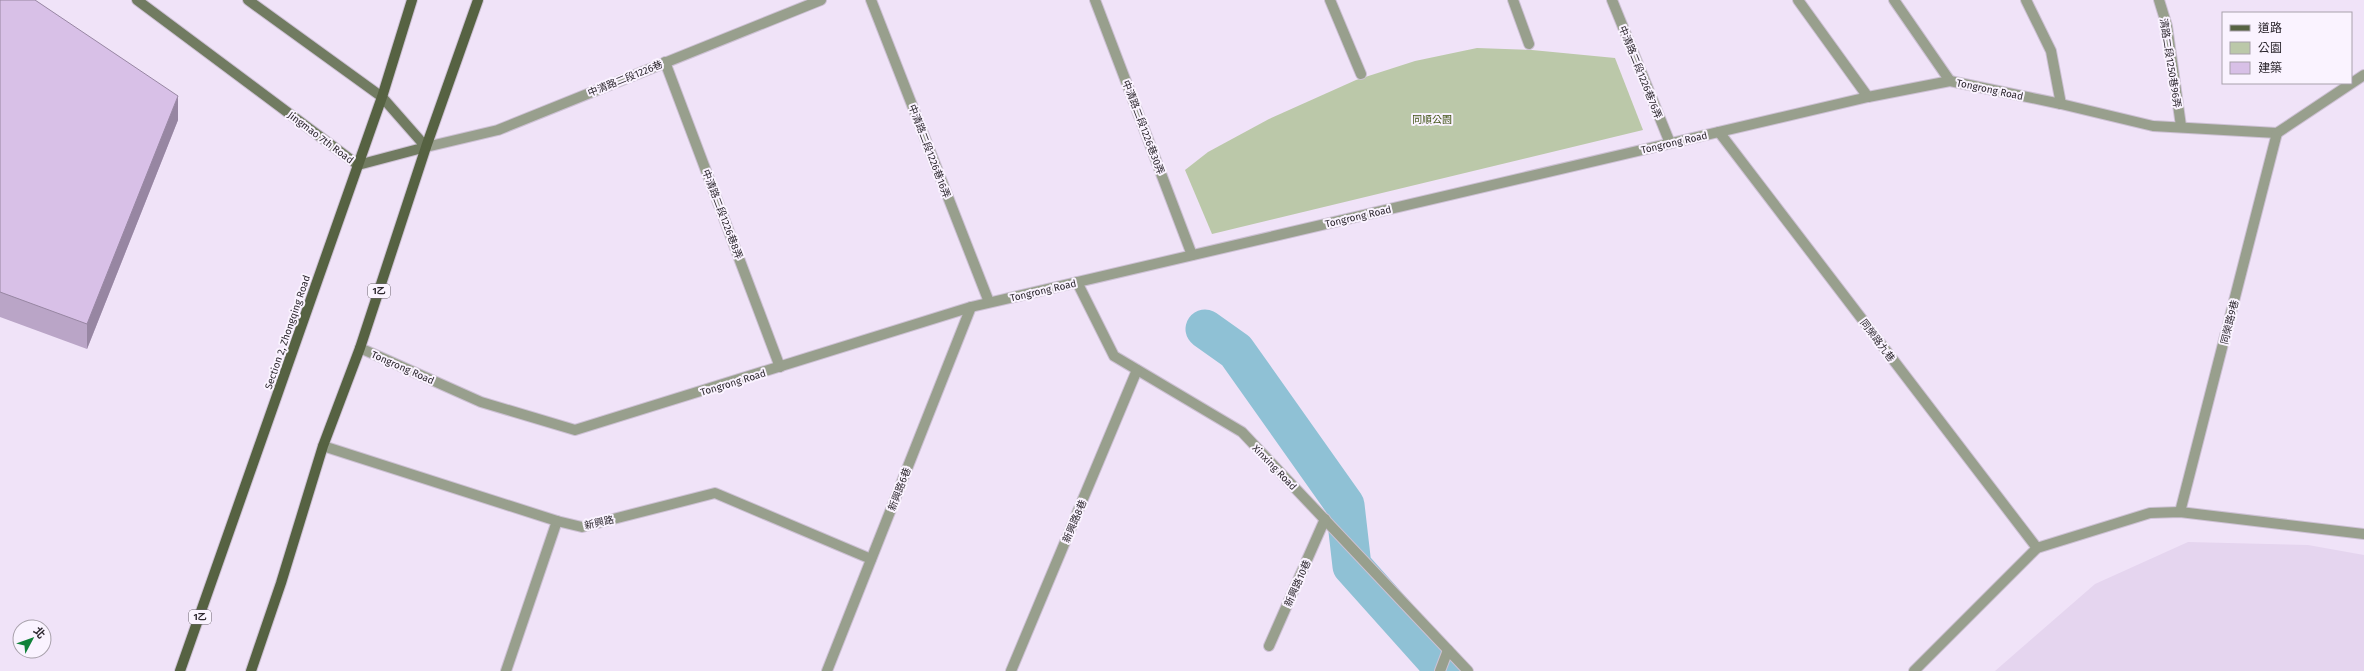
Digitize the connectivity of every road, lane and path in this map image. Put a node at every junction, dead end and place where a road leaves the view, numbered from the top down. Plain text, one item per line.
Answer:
1 (137, 0) edge
2 (248, 0) edge
3 (412, 0) edge
4 (478, 0) edge
5 (820, 0) edge
6 (871, 0) edge
7 (1095, 0) edge
8 (1330, 0) edge
9 (1513, 0) edge
10 (1612, 0) edge
11 (1798, 0) edge
12 (1894, 0) edge
13 (2026, 0) edge
14 (2159, 0) edge
15 (1529, 44) dead end
16 (665, 62) junction
17 (1361, 74) dead end
18 (2364, 76) edge
19 (1950, 81) junction
20 (2352, 84) edge
21 (2352, 84) edge
22 (1868, 97) junction
23 (382, 98) junction
24 (2061, 104) junction
25 (2181, 126) junction
26 (1719, 132) junction
27 (2277, 133) junction
28 (1670, 143) junction
29 (426, 147) junction
30 (358, 165) junction
31 (1192, 255) junction
32 (1077, 282) junction
33 (990, 302) junction
34 (971, 307) junction
35 (360, 348) junction
36 (780, 367) junction
37 (1137, 370) junction
38 (323, 446) junction
39 (2180, 512) junction
40 (1325, 519) junction
41 (558, 521) junction
42 (2364, 534) edge
43 (2037, 548) junction
44 (871, 559) junction
45 (1269, 646) dead end
46 (1448, 650) junction
47 (180, 671) edge
48 (251, 671) edge
49 (506, 671) edge
50 (827, 671) edge
51 (1011, 671) edge
52 (1440, 671) edge
53 (1468, 671) edge
54 (1914, 671) edge

1 - 30 street, Jingmao 7th Road
2 - 23 street
3 - 23 main road, Section 2, Zhongqing Road / 1乙
4 - 29 main road, 1乙
5 - 16 street, 中清路二段1226巷
6 - 33 street, 中清路二段1226巷16弄
7 - 31 street, 中清路二段1226巷30弄
8 - 17 street
9 - 15 street
10 - 28 street, 中清路二段1226巷76弄
11 - 22 street
12 - 19 street
13 - 24 street
14 - 25 street, 清路二段1250巷96弄
16 - 29 street, 中清路二段1226巷
16 - 36 street, 中清路二段1226巷8弄
18 - 21 street
19 - 22 street, Tongrong Road
19 - 24 street, Tongrong Road
20 - 27 street
22 - 26 street, Tongrong Road
23 - 29 street
23 - 30 main road, Section 2, Zhongqing Road / 1乙
24 - 25 street, Tongrong Road
25 - 27 street, Tongrong Road
26 - 28 street, Tongrong Road
26 - 43 street, 同榮路九巷
27 - 39 street, 同榮路9巷
28 - 31 street, Tongrong Road
29 - 30 street, Jingmao 7th Road
29 - 35 main road, 1乙
30 - 47 main road, Section 2, Zhongqing Road / 1乙
31 - 32 street, Tongrong Road
32 - 33 street, Tongrong Road
32 - 37 street, Xinxing Road
33 - 34 street, Tongrong Road
34 - 36 street, Tongrong Road
34 - 44 street, 新興路6巷
35 - 36 street, Tongrong Road
35 - 38 main road, 1乙
37 - 40 street, Xinxing Road
37 - 51 street, 新興路8巷
38 - 41 street, 新興路
38 - 48 main road, 1乙
39 - 42 street
39 - 43 street
40 - 45 street, 新興路10巷
40 - 46 street, Xinxing Road
41 - 44 street, 新興路
41 - 49 street
43 - 54 street
44 - 50 street, 新興路6巷
46 - 52 street
46 - 53 street, Xinxing Road

